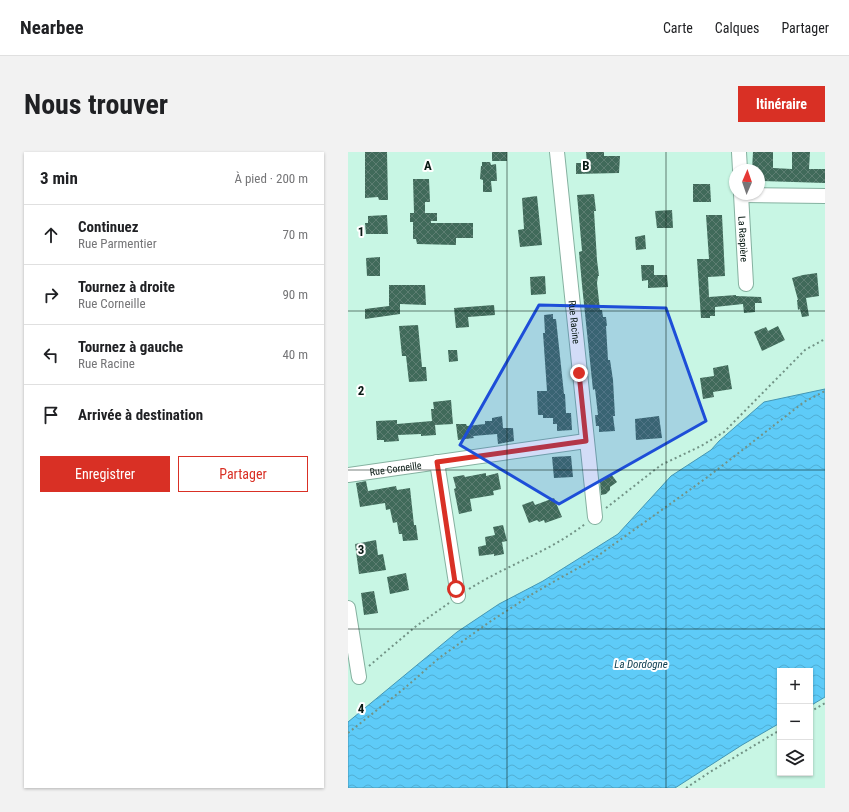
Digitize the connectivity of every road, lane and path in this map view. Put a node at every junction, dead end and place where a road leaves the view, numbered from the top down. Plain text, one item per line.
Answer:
1 (557, 152) edge
2 (739, 152) edge
3 (740, 164) edge
4 (765, 195) edge
5 (825, 196) edge
6 (742, 200) edge
7 (746, 284) dead end
8 (825, 339) edge
9 (825, 391) edge
10 (586, 441) junction
11 (437, 462) junction
12 (348, 475) edge
13 (595, 517) joint
14 (458, 596) dead end
15 (348, 608) edge
16 (359, 677) dead end
17 (825, 703) edge
18 (813, 710) edge
19 (777, 732) edge
20 (348, 734) edge
21 (686, 788) edge

1 - 10 street, Rue Racine
2 - 3 street
4 - 5 street
6 - 7 street, La Raspière
8 - 13 path
9 - 20 path
10 - 11 street, Rue Corneille
10 - 13 street, Rue Racine
11 - 12 street, Rue Corneille
11 - 14 street
15 - 16 street
17 - 18 path
19 - 21 path

